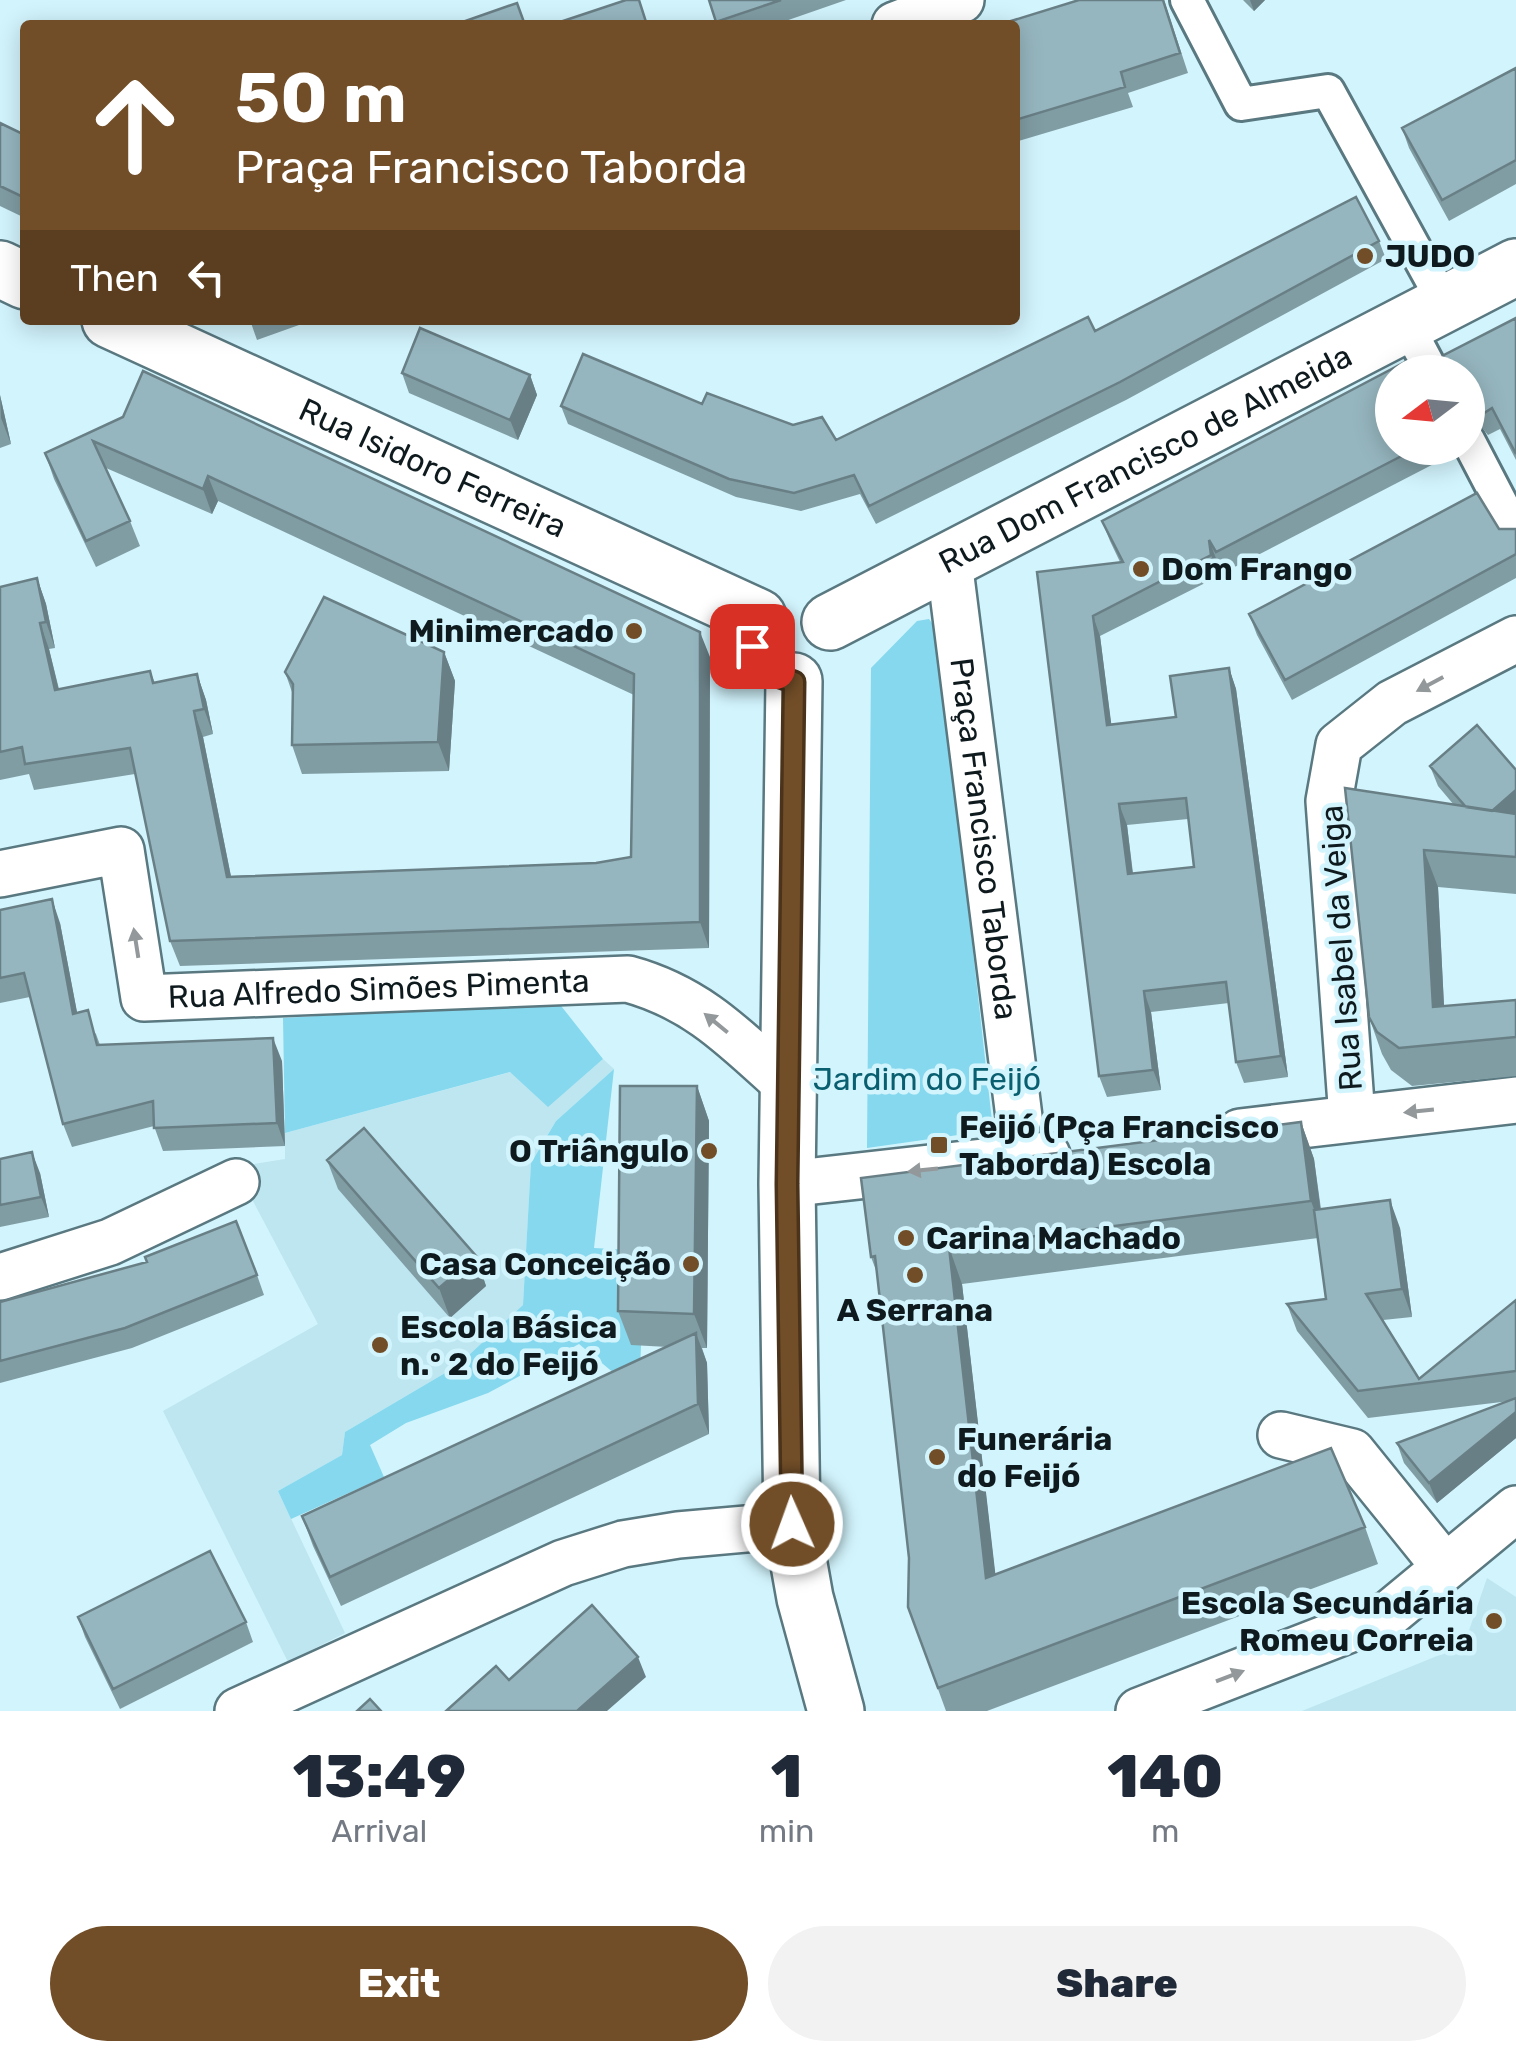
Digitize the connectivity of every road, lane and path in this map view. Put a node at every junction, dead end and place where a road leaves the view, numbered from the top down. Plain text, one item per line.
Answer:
1 (961, 0) edge
2 (1188, 0) edge
3 (908, 20) edge
4 (1516, 268) edge
5 (1426, 315) junction
6 (121, 325) edge
7 (1430, 355) edge
8 (1481, 465) edge
9 (1516, 532) edge
10 (948, 561) junction
11 (758, 617) junction
12 (830, 622) junction
13 (1516, 638) edge
14 (794, 682) junction
15 (0, 874) edge
16 (789, 1088) junction
17 (1516, 1100) edge
18 (1020, 1117) dead end
19 (1352, 1118) junction
20 (1198, 1137) edge
21 (1082, 1151) edge
22 (236, 1182) dead end
23 (787, 1184) junction
24 (0, 1276) edge
25 (1281, 1435) dead end
26 (1516, 1509) edge
27 (792, 1524) junction
28 (1445, 1568) junction
29 (238, 1711) edge
30 (836, 1711) edge
31 (1139, 1711) edge

1 - 3 street
2 - 5 street
4 - 5 main road, Rua Dom Francisco de Almeida
5 - 7 street
5 - 10 main road, Rua Dom Francisco de Almeida
6 - 11 main road, Rua Isidoro Ferreira
8 - 9 street
10 - 12 main road, Rua Dom Francisco de Almeida
10 - 18 street, Praça Francisco Taborda
11 - 12 main road
11 - 14 main road
12 - 14 main road
13 -> 19 street, Rua Isabel da Veiga
14 - 16 main road
16 -> 15 street, Rua Alfredo Simões Pimenta
16 - 23 main road
17 -> 19 street
19 - 20 street
21 -> 23 street
22 - 24 street
23 - 27 main road
25 - 28 street
26 - 28 street
27 - 29 street
27 - 30 main road
31 -> 28 street

